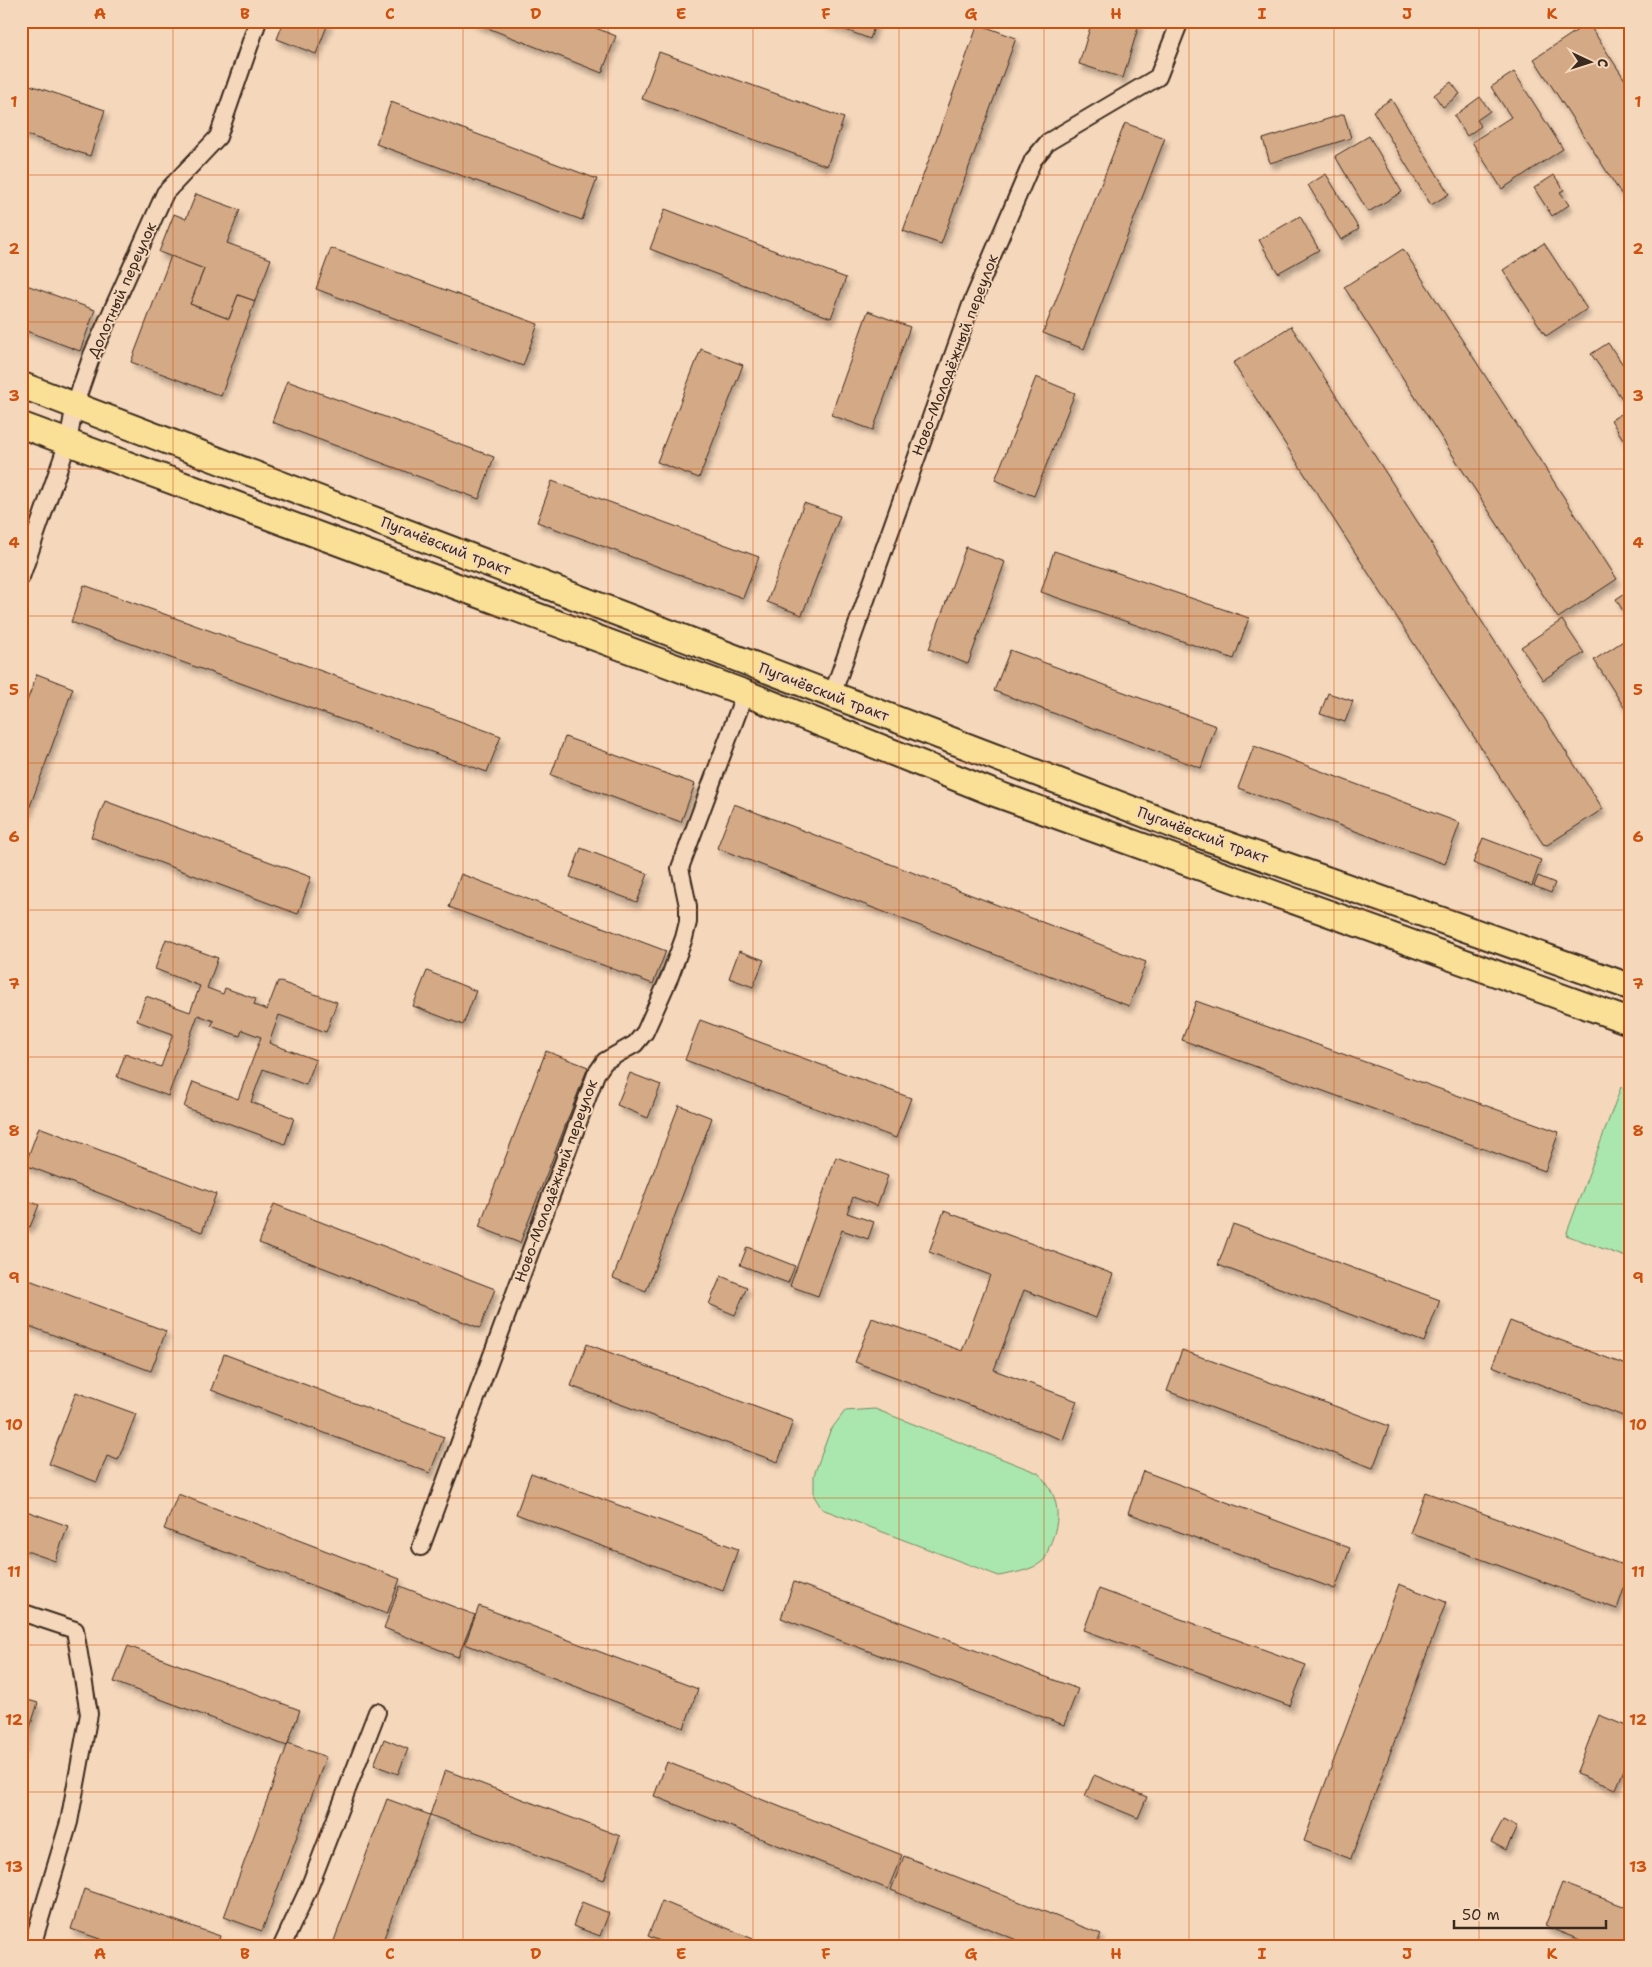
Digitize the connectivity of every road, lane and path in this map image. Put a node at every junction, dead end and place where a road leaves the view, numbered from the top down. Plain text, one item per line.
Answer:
1 (258, 21) edge
2 (1180, 21) edge
3 (21, 384) edge
4 (75, 404) junction
5 (21, 425) edge
6 (68, 442) junction
7 (21, 577) edge
8 (745, 693) junction
9 (832, 695) junction
10 (1631, 987) edge
11 (1631, 1022) edge
12 (421, 1547) dead end
13 (21, 1612) edge
14 (377, 1712) dead end
15 (32, 1946) edge
16 (282, 1946) edge

1 - 4 street, Долотный переулок
2 - 9 street, Ново-Молодёжный переулок
3 - 4 main road, Пугачёвский тракт
4 - 6 street, Долотный переулок
4 - 9 main road, Пугачёвский тракт
5 - 6 main road, Пугачёвский тракт
6 - 7 street, Долотный переулок
6 - 8 main road, Пугачёвский тракт
8 - 11 main road, Пугачёвский тракт
8 - 12 street, Ново-Молодёжный переулок
9 - 10 main road, Пугачёвский тракт
13 - 15 street
14 - 16 street

